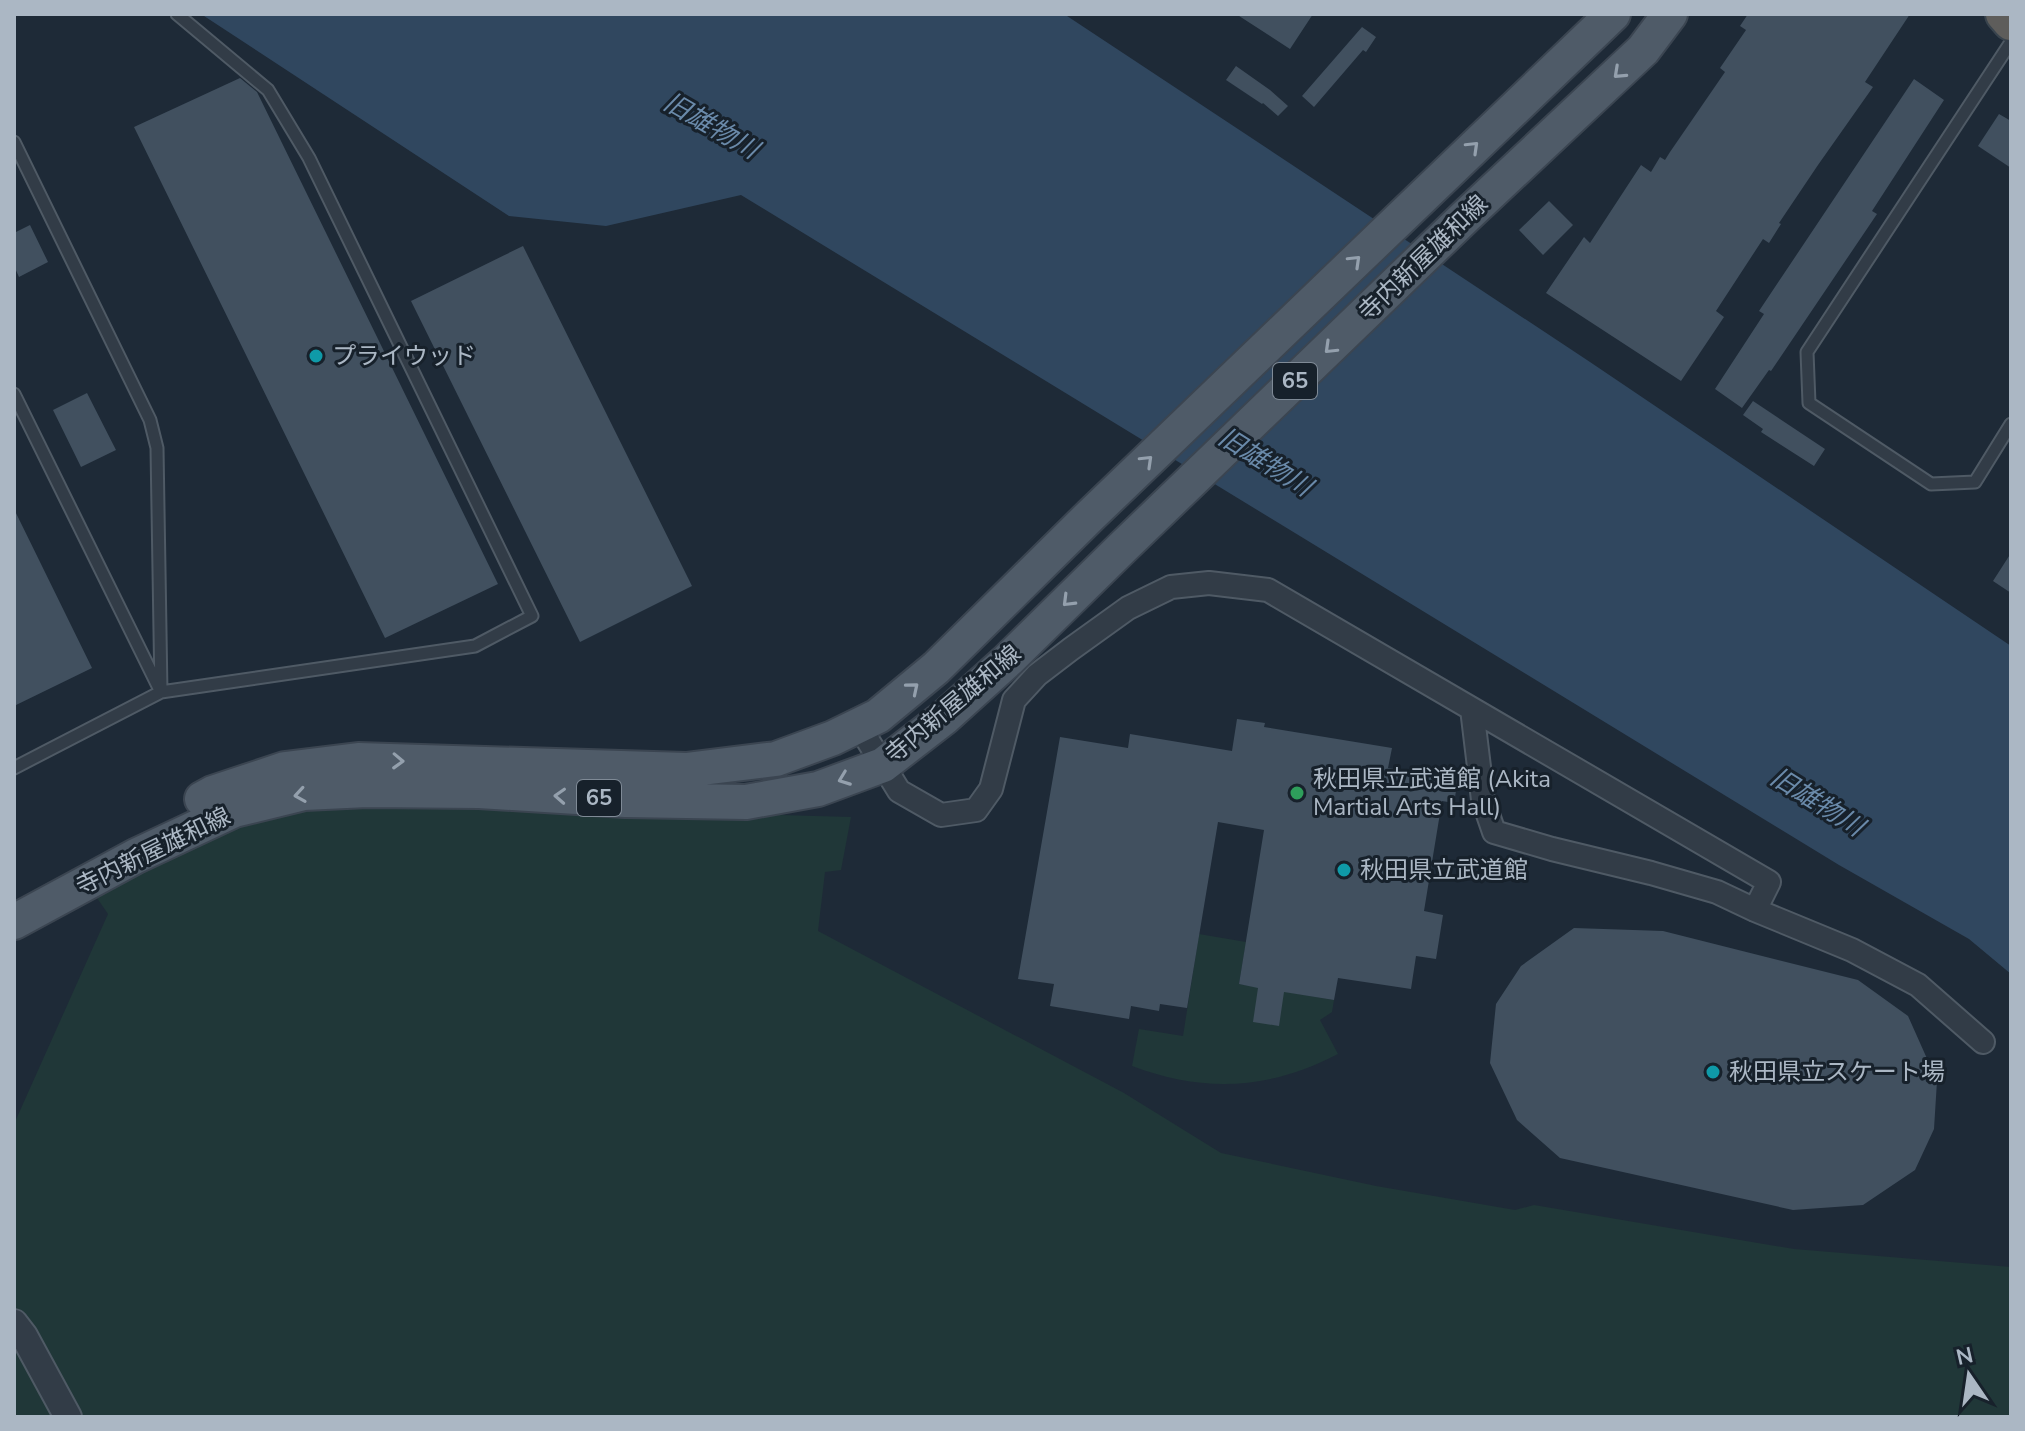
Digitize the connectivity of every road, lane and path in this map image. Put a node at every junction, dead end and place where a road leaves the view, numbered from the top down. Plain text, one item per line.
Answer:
1 (177, 14) edge
2 (1613, 14) edge
3 (1670, 14) edge
4 (2004, 14) edge
5 (2011, 22) edge
6 (2011, 42) edge
7 (14, 142) edge
8 (14, 394) edge
9 (2011, 424) edge
10 (161, 692) junction
11 (1472, 709) junction
12 (859, 726) junction
13 (883, 765) junction
14 (14, 768) edge
15 (14, 897) edge
16 (1755, 910) junction
17 (14, 922) edge
18 (1983, 1042) dead end
19 (14, 1323) edge
20 (68, 1417) edge

1 - 10 lane
12 -> 2 main road, 寺内新屋雄和線 / 65
3 -> 13 main road, 寺内新屋雄和線 / 65
4 - 5 highway
6 - 9 lane
7 - 10 lane
8 - 10 lane
10 - 14 lane
11 - 13 street
11 - 16 street
11 - 16 street
12 - 13 street
15 -> 12 main road, 寺内新屋雄和線 / 65
13 -> 17 main road, 寺内新屋雄和線 / 65
16 - 18 street
19 - 20 street

